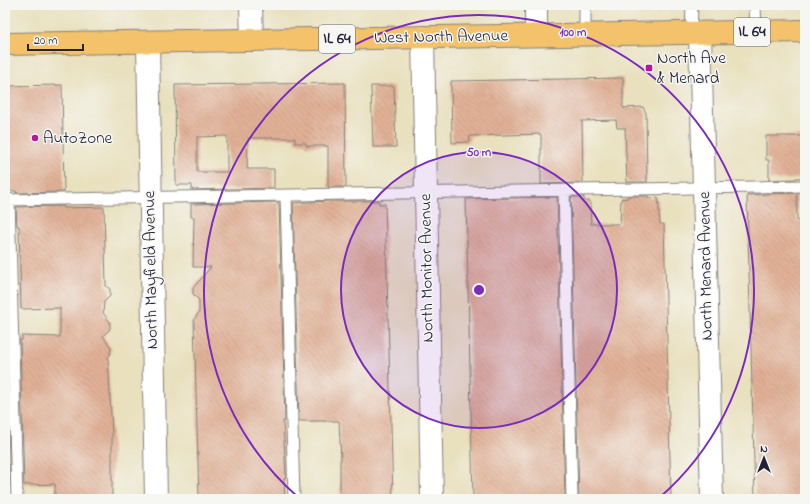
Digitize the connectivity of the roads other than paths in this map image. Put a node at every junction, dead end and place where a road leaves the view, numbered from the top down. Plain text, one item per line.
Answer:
1 (251, 5) edge
2 (536, 5) edge
3 (585, 5) edge
4 (692, 5) edge
5 (756, 5) edge
6 (805, 31) edge
7 (756, 32) junction
8 (696, 33) junction
9 (585, 35) junction
10 (536, 36) junction
11 (423, 37) junction
12 (252, 40) junction
13 (148, 42) junction
14 (5, 44) edge
15 (805, 186) edge
16 (704, 188) junction
17 (564, 190) junction
18 (426, 192) junction
19 (286, 195) junction
20 (150, 197) junction
21 (7, 200) edge
22 (17, 499) edge
23 (156, 499) edge
24 (294, 499) edge
25 (432, 499) edge
26 (572, 499) edge
27 (712, 499) edge

1 - 12 street
2 - 10 street
3 - 9 lane
4 - 8 lane
5 - 7 lane
6 - 7 main road, West North Avenue / IL 64
7 - 8 main road, West North Avenue / IL 64
8 - 9 main road, West North Avenue / IL 64
8 - 16 street, North Menard Avenue
9 - 10 main road, West North Avenue / IL 64
10 - 11 main road, West North Avenue / IL 64
11 - 12 main road, West North Avenue / IL 64
11 - 18 street, North Monitor Avenue
12 - 13 main road, West North Avenue / IL 64
13 - 14 main road, West North Avenue / IL 64
13 - 20 street, North Mayfield Avenue
15 - 16 lane
16 - 17 lane
16 - 27 street, North Menard Avenue
17 - 18 lane
17 - 26 lane
18 - 19 lane
18 - 25 street, North Monitor Avenue
19 - 20 lane
19 - 24 lane
20 - 21 lane
20 - 23 street, North Mayfield Avenue
21 - 22 lane

